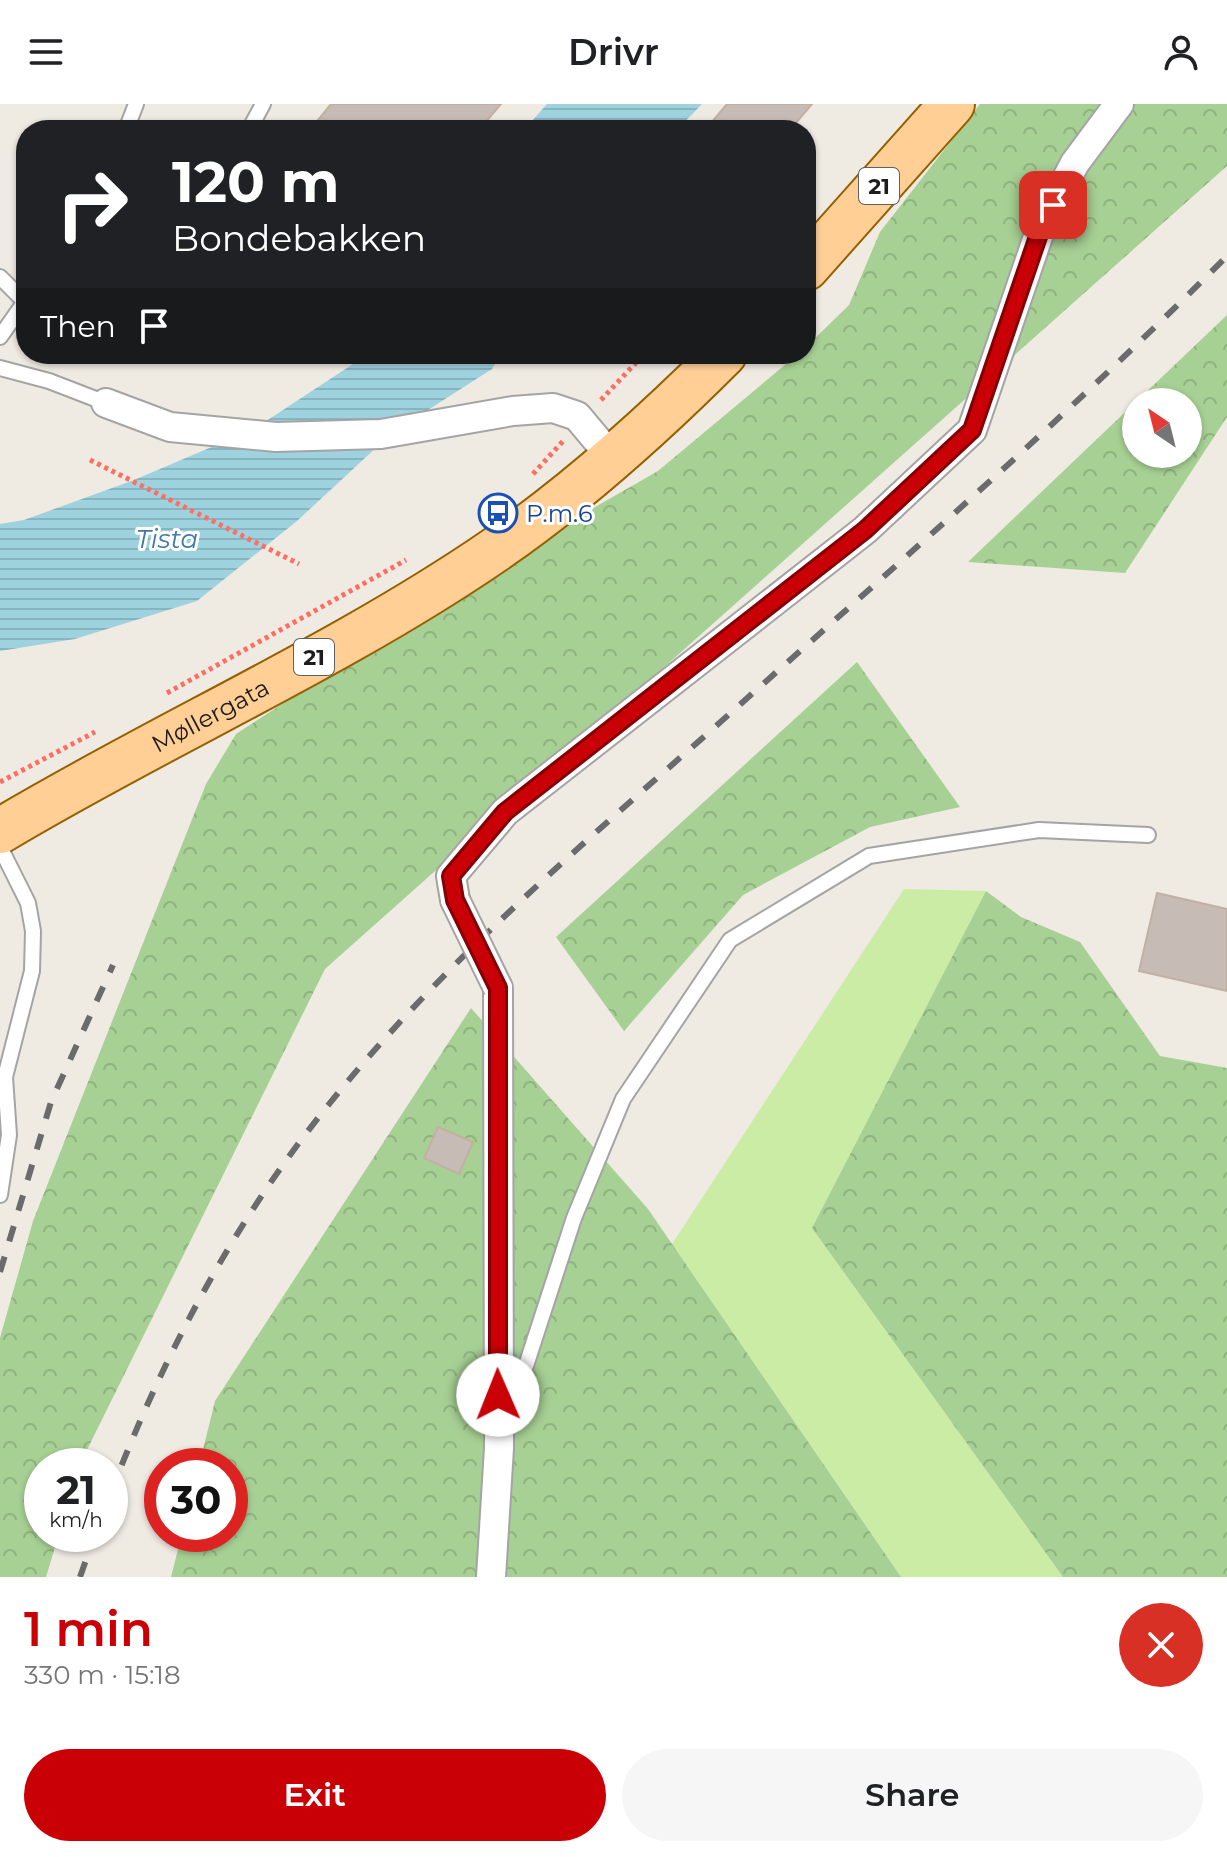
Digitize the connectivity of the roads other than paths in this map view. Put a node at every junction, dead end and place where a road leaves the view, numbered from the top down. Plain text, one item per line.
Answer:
1 (952, 104) edge
2 (1119, 104) edge
3 (816, 257) edge
4 (0, 277) edge
5 (16, 292) edge
6 (16, 314) edge
7 (0, 337) edge
8 (713, 364) edge
9 (0, 368) edge
10 (106, 403) joint
11 (613, 459) junction
12 (0, 831) edge
13 (1148, 835) dead end
14 (0, 847) edge
15 (0, 1195) edge
16 (499, 1448) junction
17 (491, 1577) edge

1 - 3 main road, 21
2 - 16 street, bridge
4 - 5 lane
6 - 7 lane
8 - 11 main road, 21
9 - 10 lane
10 - 11 street
11 - 12 main road, Møllergata / 21
13 - 16 lane
14 - 15 lane
16 - 17 street

